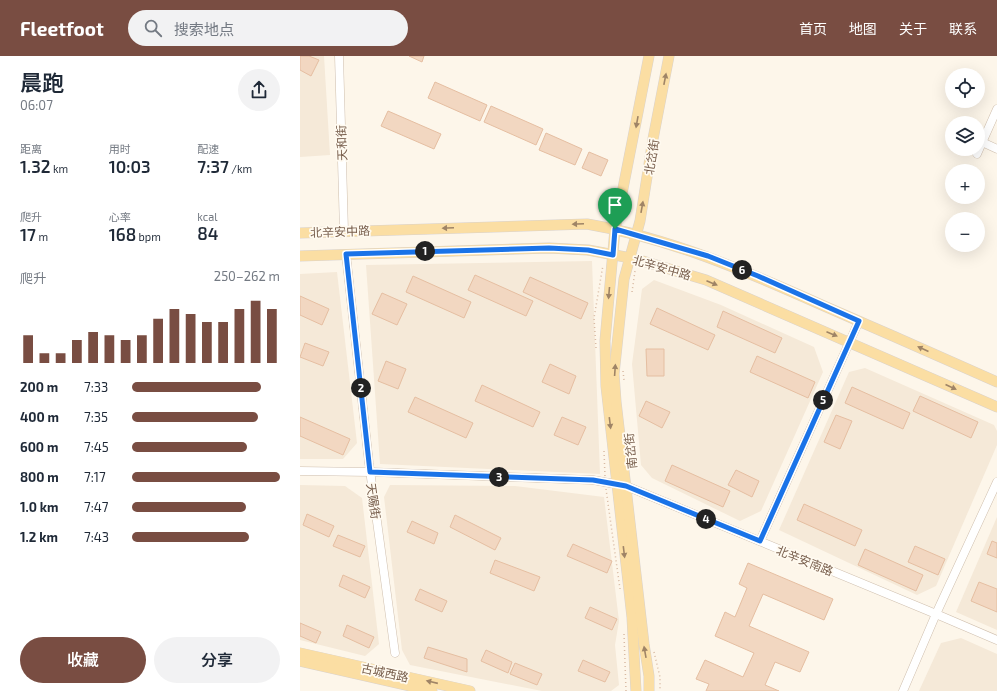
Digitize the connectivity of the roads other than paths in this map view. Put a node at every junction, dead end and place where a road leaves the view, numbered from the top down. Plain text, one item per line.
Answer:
1 (339, 56) edge
2 (649, 56) edge
3 (669, 56) edge
4 (997, 109) edge
5 (985, 135) edge
6 (985, 143) edge
7 (997, 149) edge
8 (615, 229) junction
9 (344, 231) junction
10 (300, 233) edge
11 (635, 235) junction
12 (346, 254) junction
13 (613, 255) junction
14 (300, 256) edge
15 (633, 258) junction
16 (859, 321) junction
17 (849, 342) junction
18 (997, 382) edge
19 (997, 407) edge
20 (300, 471) edge
21 (370, 472) junction
22 (997, 482) edge
23 (622, 485) junction
24 (760, 541) junction
25 (936, 614) junction
26 (997, 640) edge
27 (300, 653) edge
28 (395, 653) dead end
29 (300, 661) edge
30 (432, 691) edge
31 (470, 691) edge
32 (636, 691) edge
33 (649, 691) edge
34 (903, 691) edge

1 - 9 street, 天和街
2 -> 8 main road, 北岔街
11 -> 3 main road, 北岔街
4 - 5 street
6 - 7 street
8 -> 9 main road, 北辛安中路
8 - 11 main road, 北辛安中路
8 - 13 main road, 北岔街
9 - 10 main road, 北辛安中路
11 - 15 main road, 北岔街
11 - 16 main road, 北辛安中路
12 - 13 main road, 北辛安中路
12 - 14 main road, 北辛安中路
12 - 21 street, 天赐街
13 - 15 main road, 北辛安中路
13 -> 23 main road, 南岔街
15 -> 17 main road, 北辛安中路
23 -> 15 main road, 南岔街
16 - 17 street
18 -> 16 main road, 北辛安中路
17 -> 19 main road, 北辛安中路
17 - 24 street
20 - 21 street, 北辛安南路
21 - 23 street, 北辛安南路
21 - 28 street, 天赐街
22 - 25 street
23 - 24 street, 北辛安南路
23 -> 32 main road, 南岔街
33 -> 23 main road, 南岔街
24 - 25 street, 北辛安南路
25 - 26 street, 北辛安南路
25 - 34 street
31 -> 27 main road, 古城西路
29 - 30 main road, 古城西路

